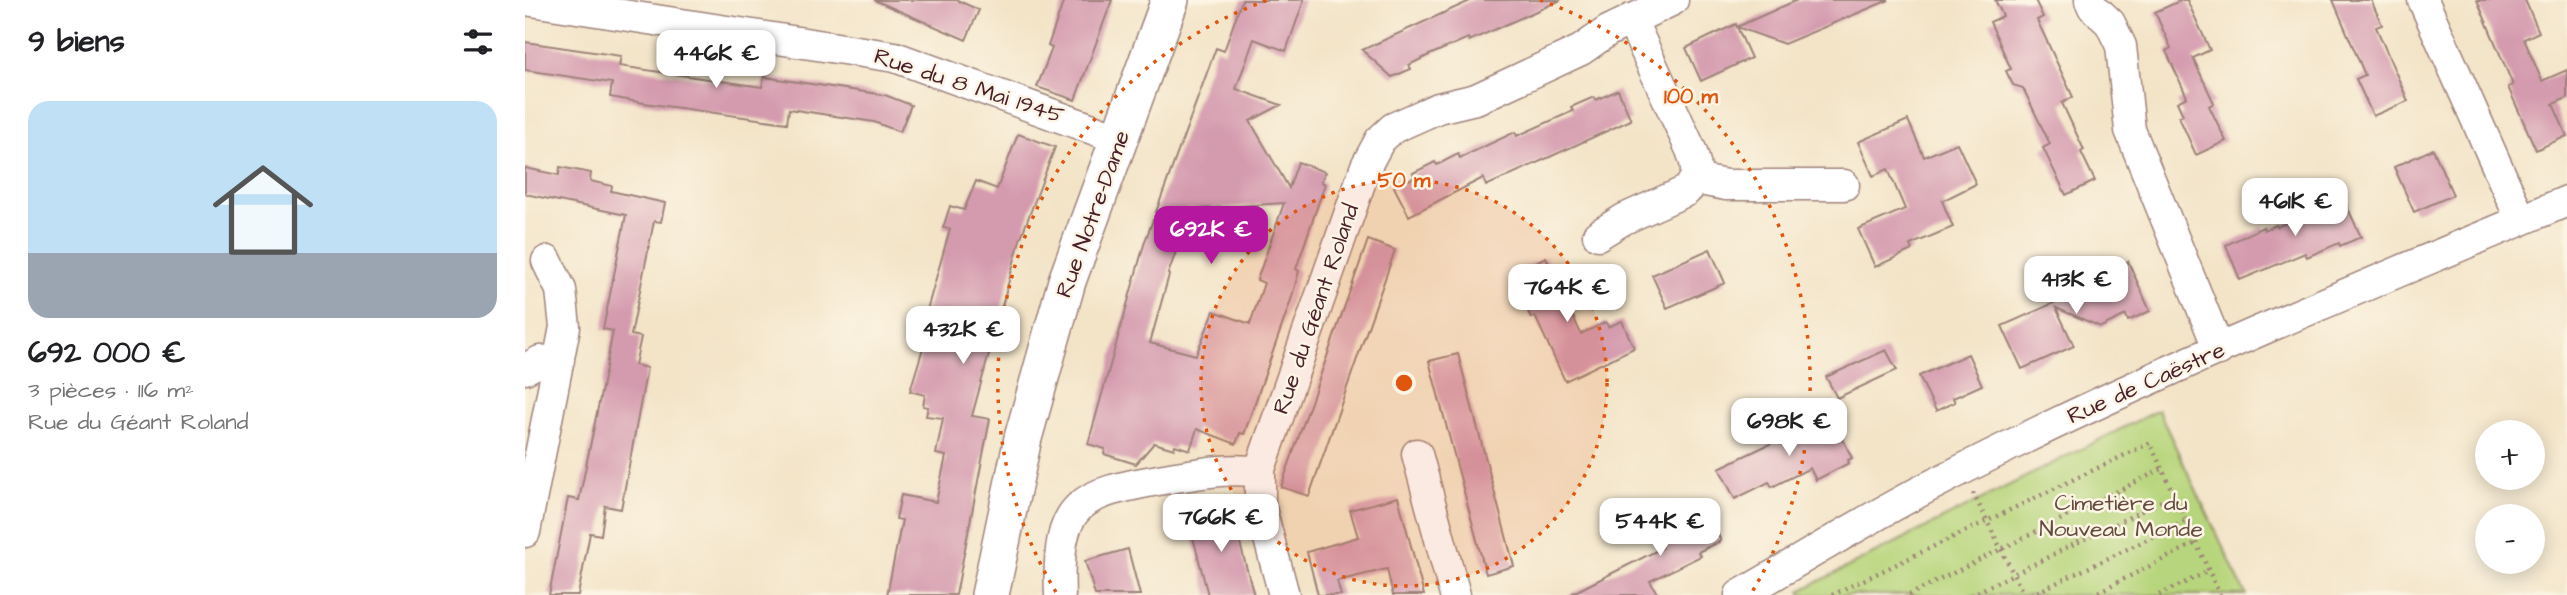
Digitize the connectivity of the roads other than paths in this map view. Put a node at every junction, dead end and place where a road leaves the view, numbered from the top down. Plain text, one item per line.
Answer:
1 (525, 0) edge
2 (1170, 0) edge
3 (1673, 0) edge
4 (2090, 0) edge
5 (2423, 0) edge
6 (1631, 19) junction
7 (1119, 139) junction
8 (1695, 179) junction
9 (1844, 185) dead end
10 (2567, 201) edge
11 (2522, 220) junction
12 (1598, 235) dead end
13 (547, 261) dead end
14 (2219, 350) junction
15 (559, 360) junction
16 (525, 369) edge
17 (1417, 454) dead end
18 (1260, 472) junction
19 (525, 533) edge
20 (990, 595) edge
21 (1060, 595) edge
22 (1284, 595) edge
23 (1455, 595) edge
24 (1740, 595) edge

1 - 7 street, Rue du 8 Mai 1945
2 - 7 main road, Rue Notre-Dame
3 - 6 street, Rue du Géant Roland
4 - 14 street
5 - 11 street
6 - 8 street
6 - 18 street, Rue du Géant Roland
7 - 20 main road, Rue Notre-Dame
8 - 9 street
8 - 12 street
10 - 11 street, Rue de Caëstre
11 - 14 street, Rue de Caëstre
13 - 15 street
14 - 24 street, Rue de Caëstre
15 - 16 street
15 - 19 street
17 - 23 street
18 - 21 street
18 - 22 street, Rue du Géant Roland

